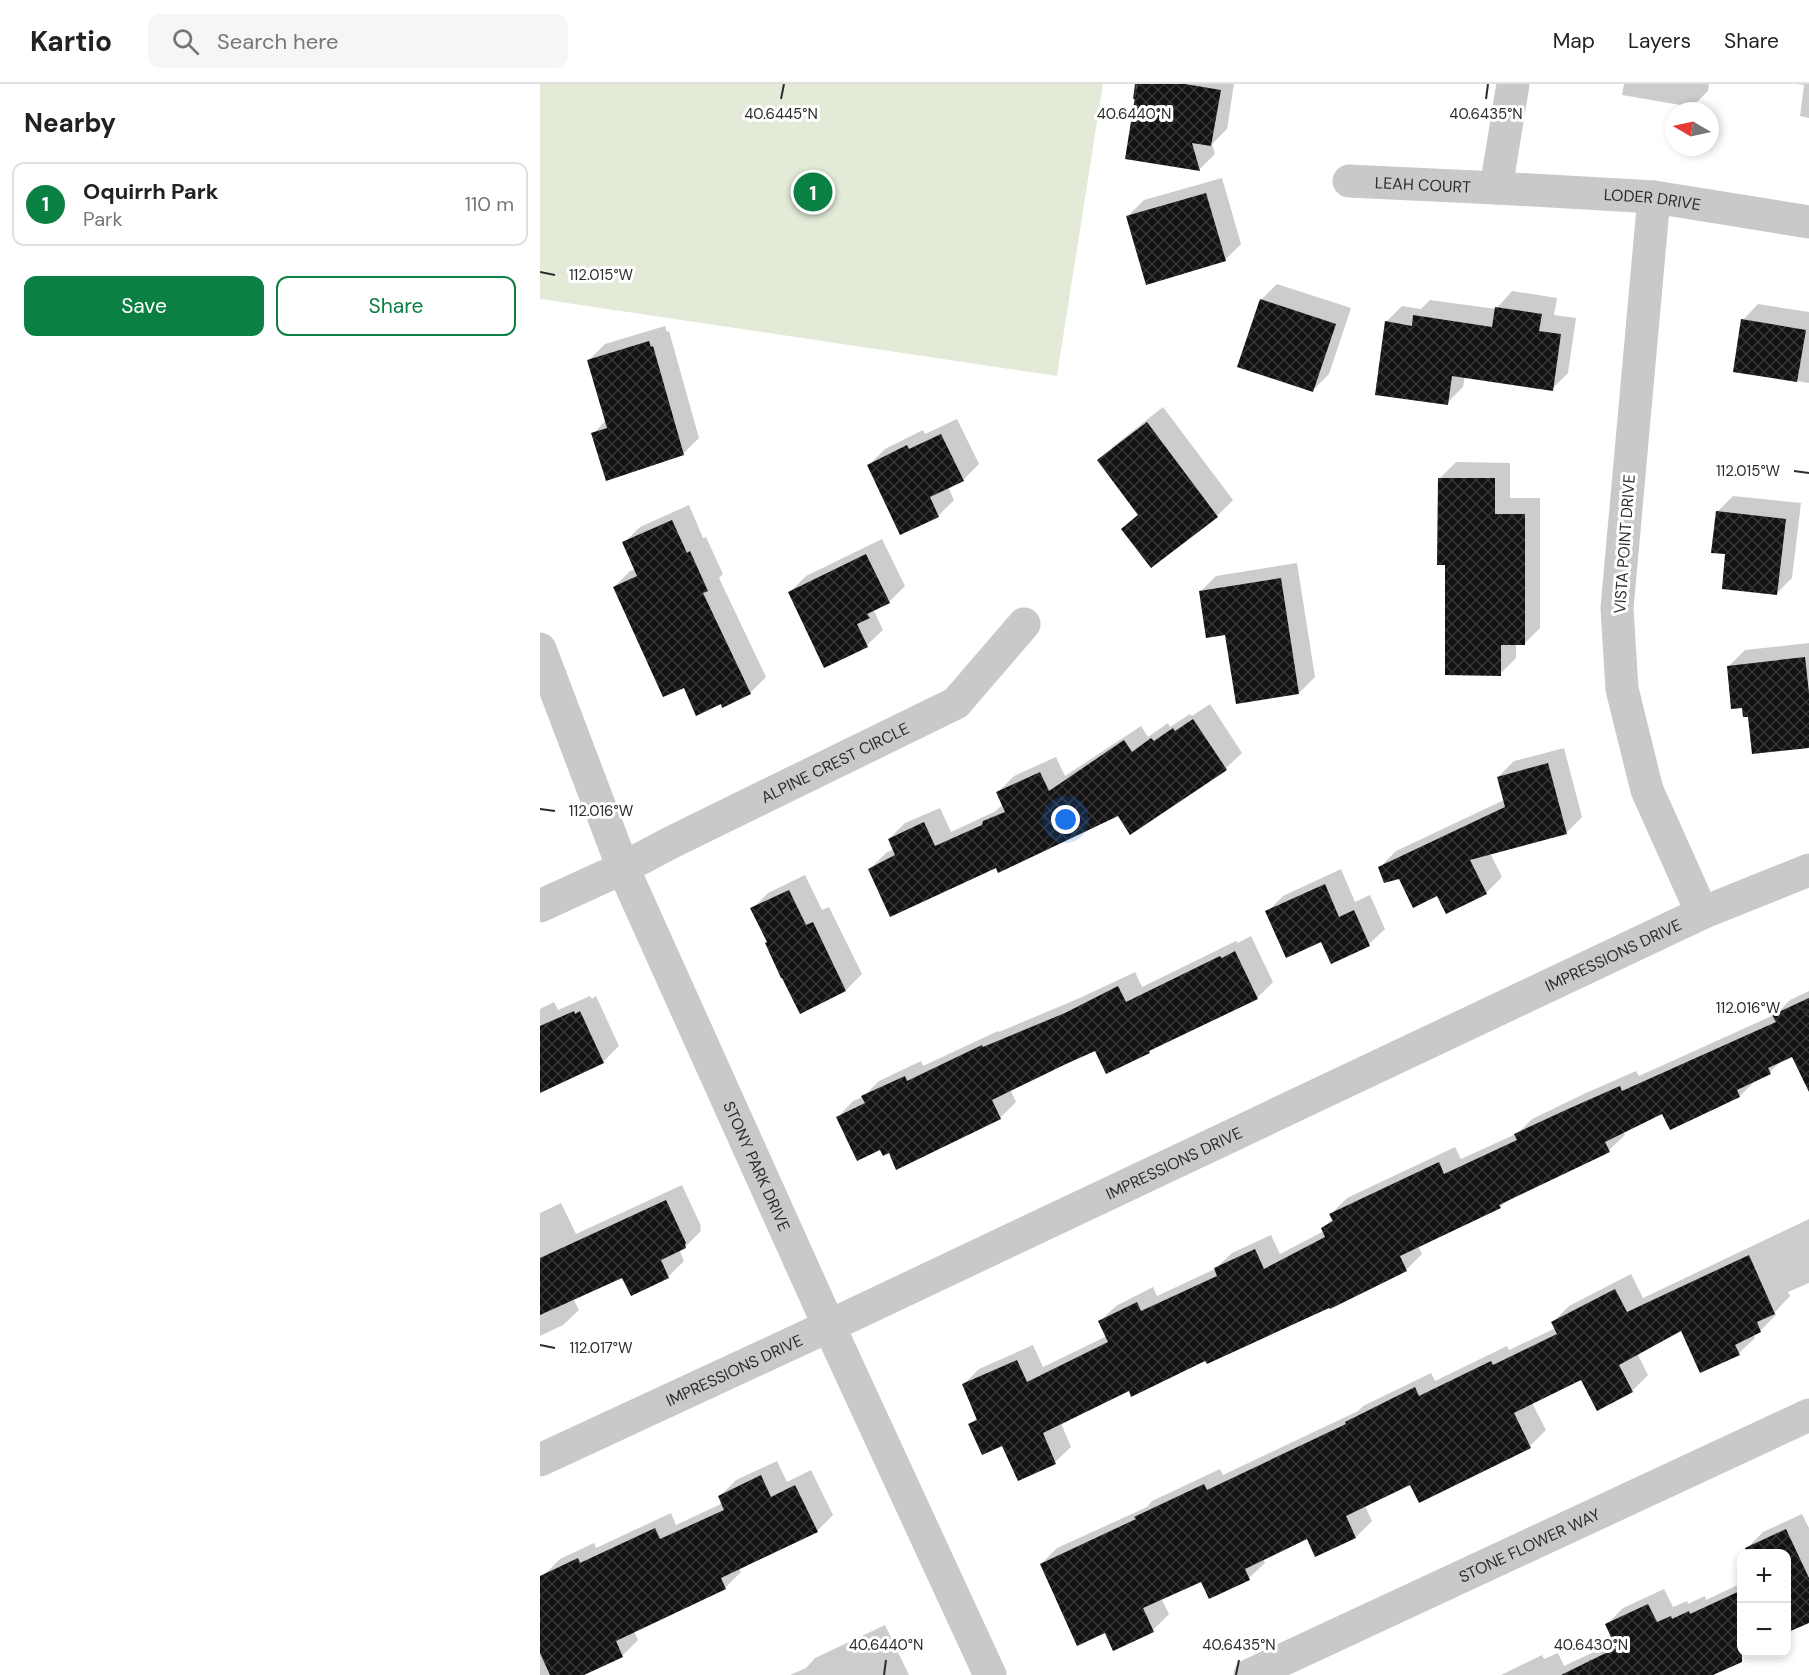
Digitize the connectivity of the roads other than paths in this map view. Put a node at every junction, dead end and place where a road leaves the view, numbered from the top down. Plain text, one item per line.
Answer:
1 (1513, 84) edge
2 (1349, 182) dead end
3 (1496, 188) junction
4 (1654, 197) junction
5 (1809, 222) edge
6 (1024, 624) dead end
7 (540, 649) edge
8 (623, 868) junction
9 (1809, 870) edge
10 (540, 906) edge
11 (1702, 913) junction
12 (829, 1326) junction
13 (1809, 1415) edge
14 (540, 1460) edge
15 (990, 1675) edge
16 (1250, 1675) edge

1 - 3 street
2 - 3 street, LEAH COURT
3 - 4 street, LODER DRIVE
4 - 5 street, LODER DRIVE
4 - 11 street, VISTA POINT DRIVE
6 - 8 street, ALPINE CREST CIRCLE
7 - 8 street, STONY PARK DRIVE
8 - 10 street, ALPINE CREST CIRCLE
8 - 12 street, STONY PARK DRIVE
9 - 11 street, IMPRESSIONS DRIVE
11 - 12 street, IMPRESSIONS DRIVE
12 - 14 street, IMPRESSIONS DRIVE
12 - 15 street, STONY PARK DRIVE
13 - 16 street, STONE FLOWER WAY

